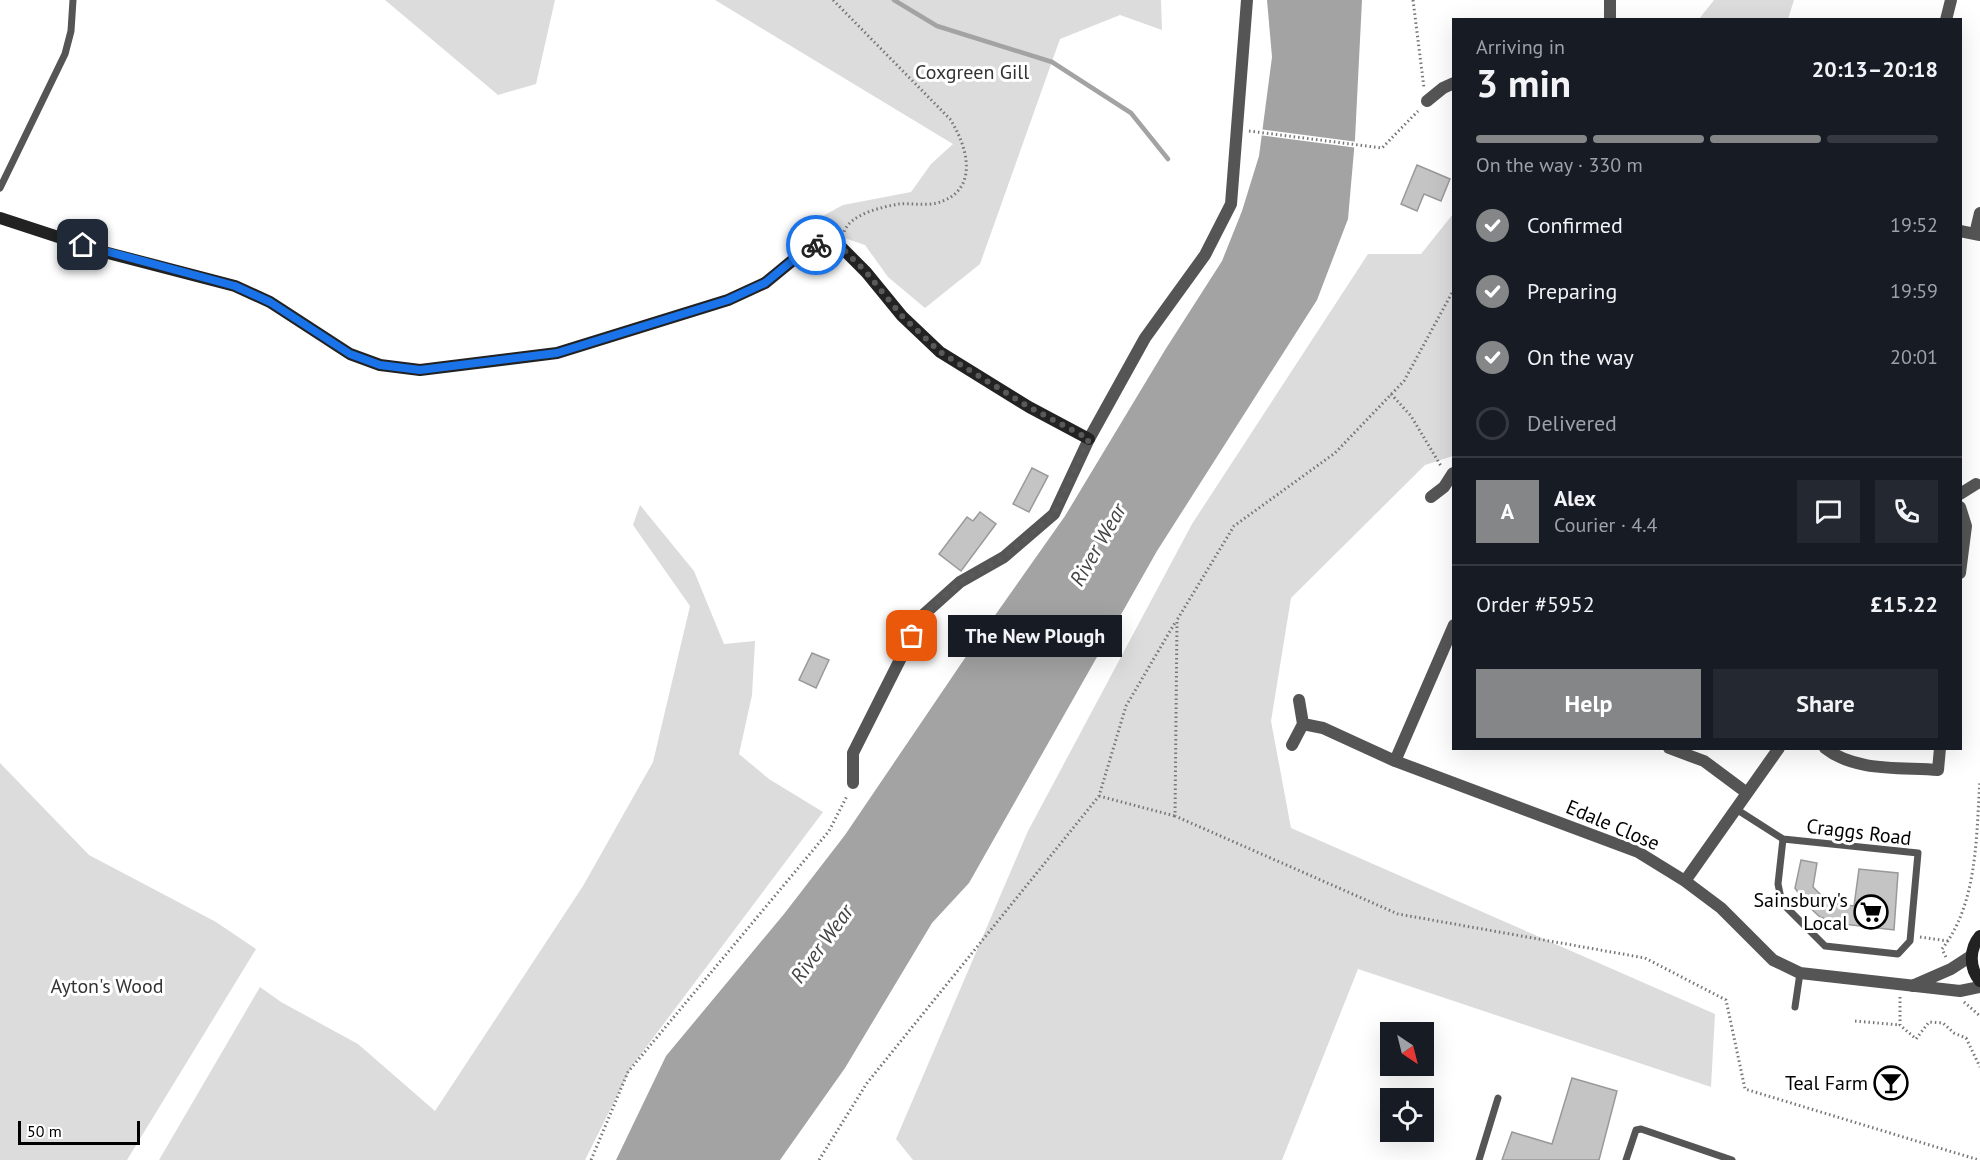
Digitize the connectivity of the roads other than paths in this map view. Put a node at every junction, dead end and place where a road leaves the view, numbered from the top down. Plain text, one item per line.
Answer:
1 (73, 0) edge
2 (1247, 0) edge
3 (1610, 0) edge
4 (1951, 0) edge
5 (1610, 18) edge
6 (1946, 18) edge
7 (1452, 84) edge
8 (1427, 101) road end
9 (0, 188) edge
10 (1980, 213) edge
11 (0, 218) edge
12 (1962, 231) edge
13 (1978, 234) edge
14 (1089, 439) junction
15 (1976, 484) dead end
16 (1449, 489) edge
17 (1962, 494) edge
18 (1431, 497) dead end
19 (1962, 513) edge
20 (1962, 557) edge
21 (1452, 630) edge
22 (1299, 700) dead end
23 (1303, 724) junction
24 (1292, 745) dead end
25 (1674, 750) edge
26 (1778, 750) edge
27 (1827, 750) edge
28 (1940, 750) edge
29 (1395, 761) junction
30 (853, 783) road end
31 (1746, 793) junction
32 (1736, 809) junction
33 (1783, 839) junction
34 (1685, 881) junction
35 (1979, 934) edge
36 (1971, 956) junction
37 (1800, 973) junction
38 (1980, 981) edge
39 (1905, 986) junction
40 (1980, 987) edge
41 (1795, 1008) dead end
42 (1498, 1098) dead end
43 (1479, 1160) edge
44 (1626, 1160) edge
45 (1732, 1160) edge

1 - 9 lane
2 - 14 street
3 - 5 street
4 - 6 street
7 - 8 street
10 - 13 street
11 - 14 street
12 - 13 street
14 - 30 street
15 - 17 street
16 - 18 street
19 - 20 street
21 - 29 street
22 - 23 street
23 - 24 street
23 - 29 street, Edale Close
25 - 31 street
26 - 31 street
27 - 28 street
29 - 34 street, Edale Close
31 - 32 street
32 - 33 lane, Craggs Road
32 - 34 street
33 - 33 lane, Craggs Road
34 - 37 street, Edale Close
35 - 36 street
36 - 38 street
36 - 39 street
37 - 39 street, Edale Close
37 - 41 lane
39 - 40 street, Edale Close
42 - 43 lane
44 - 45 lane

